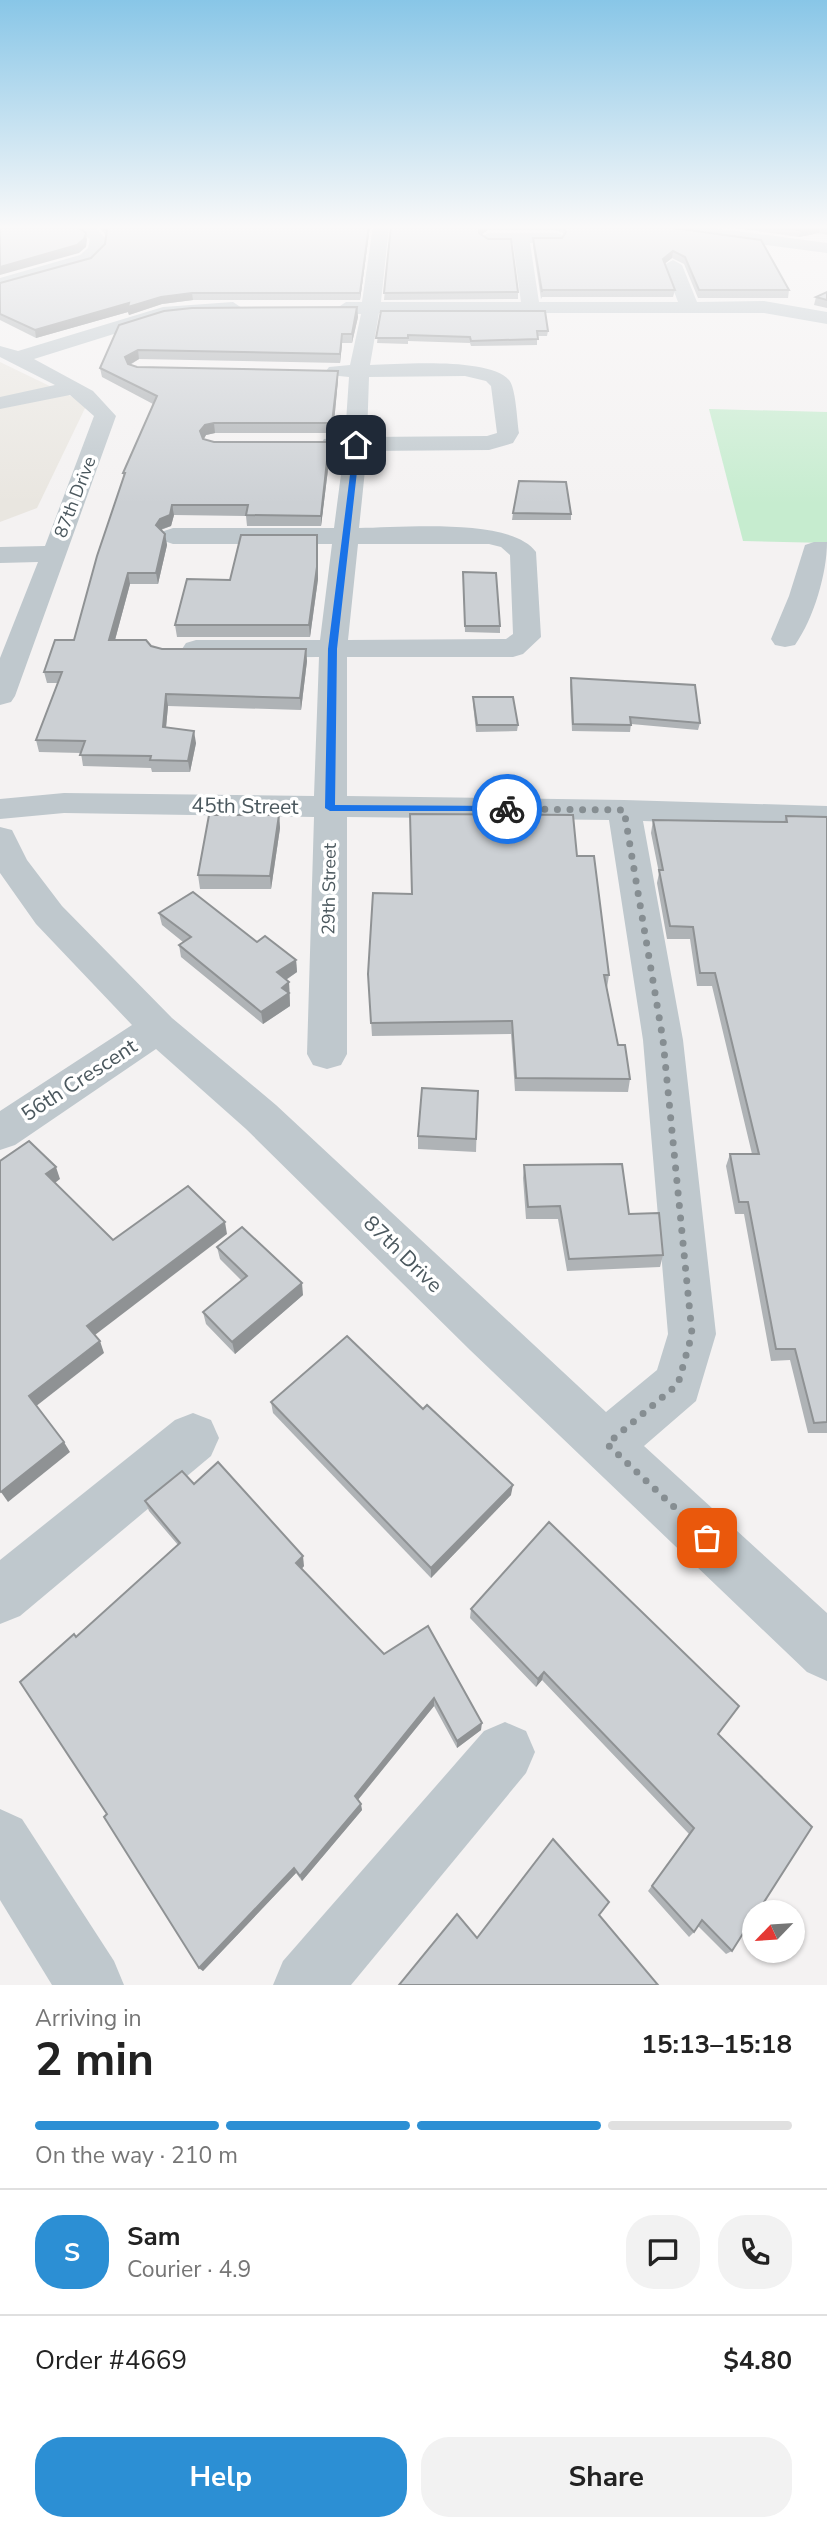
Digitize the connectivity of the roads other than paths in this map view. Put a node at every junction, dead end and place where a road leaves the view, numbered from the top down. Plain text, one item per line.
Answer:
1 (142, 319) edge
2 (369, 319) edge
3 (7, 354) edge
4 (318, 371) edge
5 (359, 372) junction
6 (72, 388) junction
7 (0, 403) edge
8 (305, 444) edge
9 (356, 445) junction
10 (173, 536) dead end
11 (344, 537) junction
12 (827, 550) edge
13 (53, 554) junction
14 (0, 555) edge
15 (785, 639) dead end
16 (163, 649) edge
17 (332, 649) junction
18 (0, 696) edge
19 (330, 808) junction
20 (0, 809) edge
21 (624, 810) junction
22 (827, 817) edge
23 (0, 838) edge
24 (158, 1028) junction
25 (327, 1054) dead end
26 (0, 1133) edge
27 (193, 1438) dead end
28 (607, 1444) junction
29 (0, 1596) edge
30 (827, 1652) edge
31 (505, 1752) dead end
32 (0, 1841) edge
33 (90, 1985) edge
34 (307, 1985) edge

1 - 3 street
2 - 5 street, 29th Street
3 - 6 street, 87th Drive
4 - 5 street
5 - 9 street, 29th Street
5 - 9 street
6 - 7 street
6 - 13 street, 87th Drive
8 - 9 street
9 - 11 street, 29th Street
10 - 11 street
11 - 17 street, 29th Street
11 - 17 street
12 - 15 street
13 - 14 street
13 - 18 street, 87th Drive
16 - 17 street
17 - 19 street, 29th Street
19 - 20 street, 45th Street
19 - 21 street, 45th Street
19 - 25 street, 29th Street
21 - 22 street, 45th Street
21 - 28 street
23 - 24 street, 87th Drive
24 - 26 street, 56th Crescent
24 - 28 street, 87th Drive
27 - 29 street
28 - 30 street, 87th Drive
31 - 34 street
32 - 33 street

